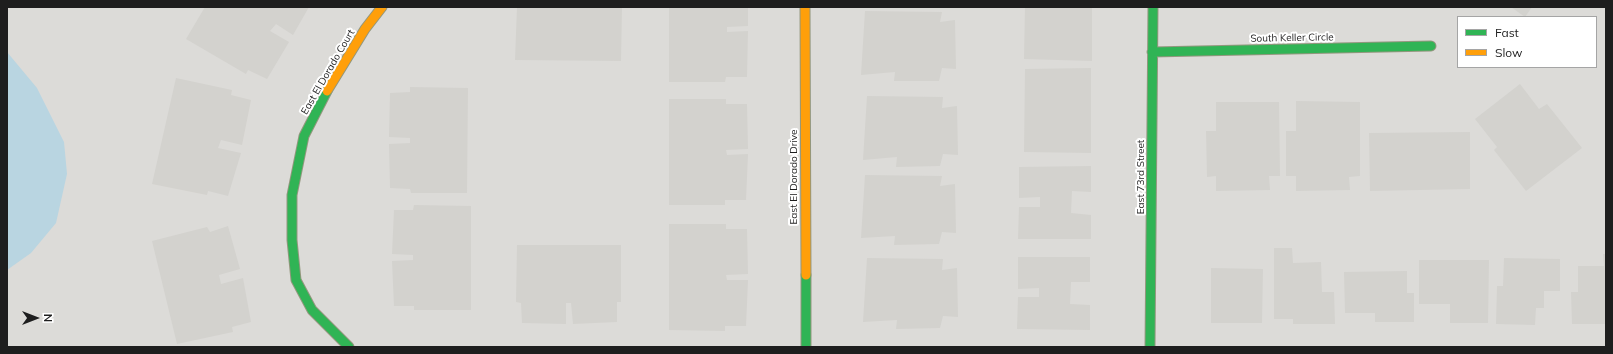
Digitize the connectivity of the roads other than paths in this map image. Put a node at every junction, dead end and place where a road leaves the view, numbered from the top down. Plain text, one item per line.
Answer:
1 (382, 7) edge
2 (805, 7) edge
3 (1153, 7) edge
4 (1431, 46) dead end
5 (1152, 52) junction
6 (349, 347) edge
7 (806, 347) edge
8 (1150, 347) edge

1 - 6 street, East El Dorado Court
2 - 7 street, East El Dorado Drive
3 - 5 street, East 73rd Street
4 - 5 street, South Keller Circle
5 - 8 street, East 73rd Street

